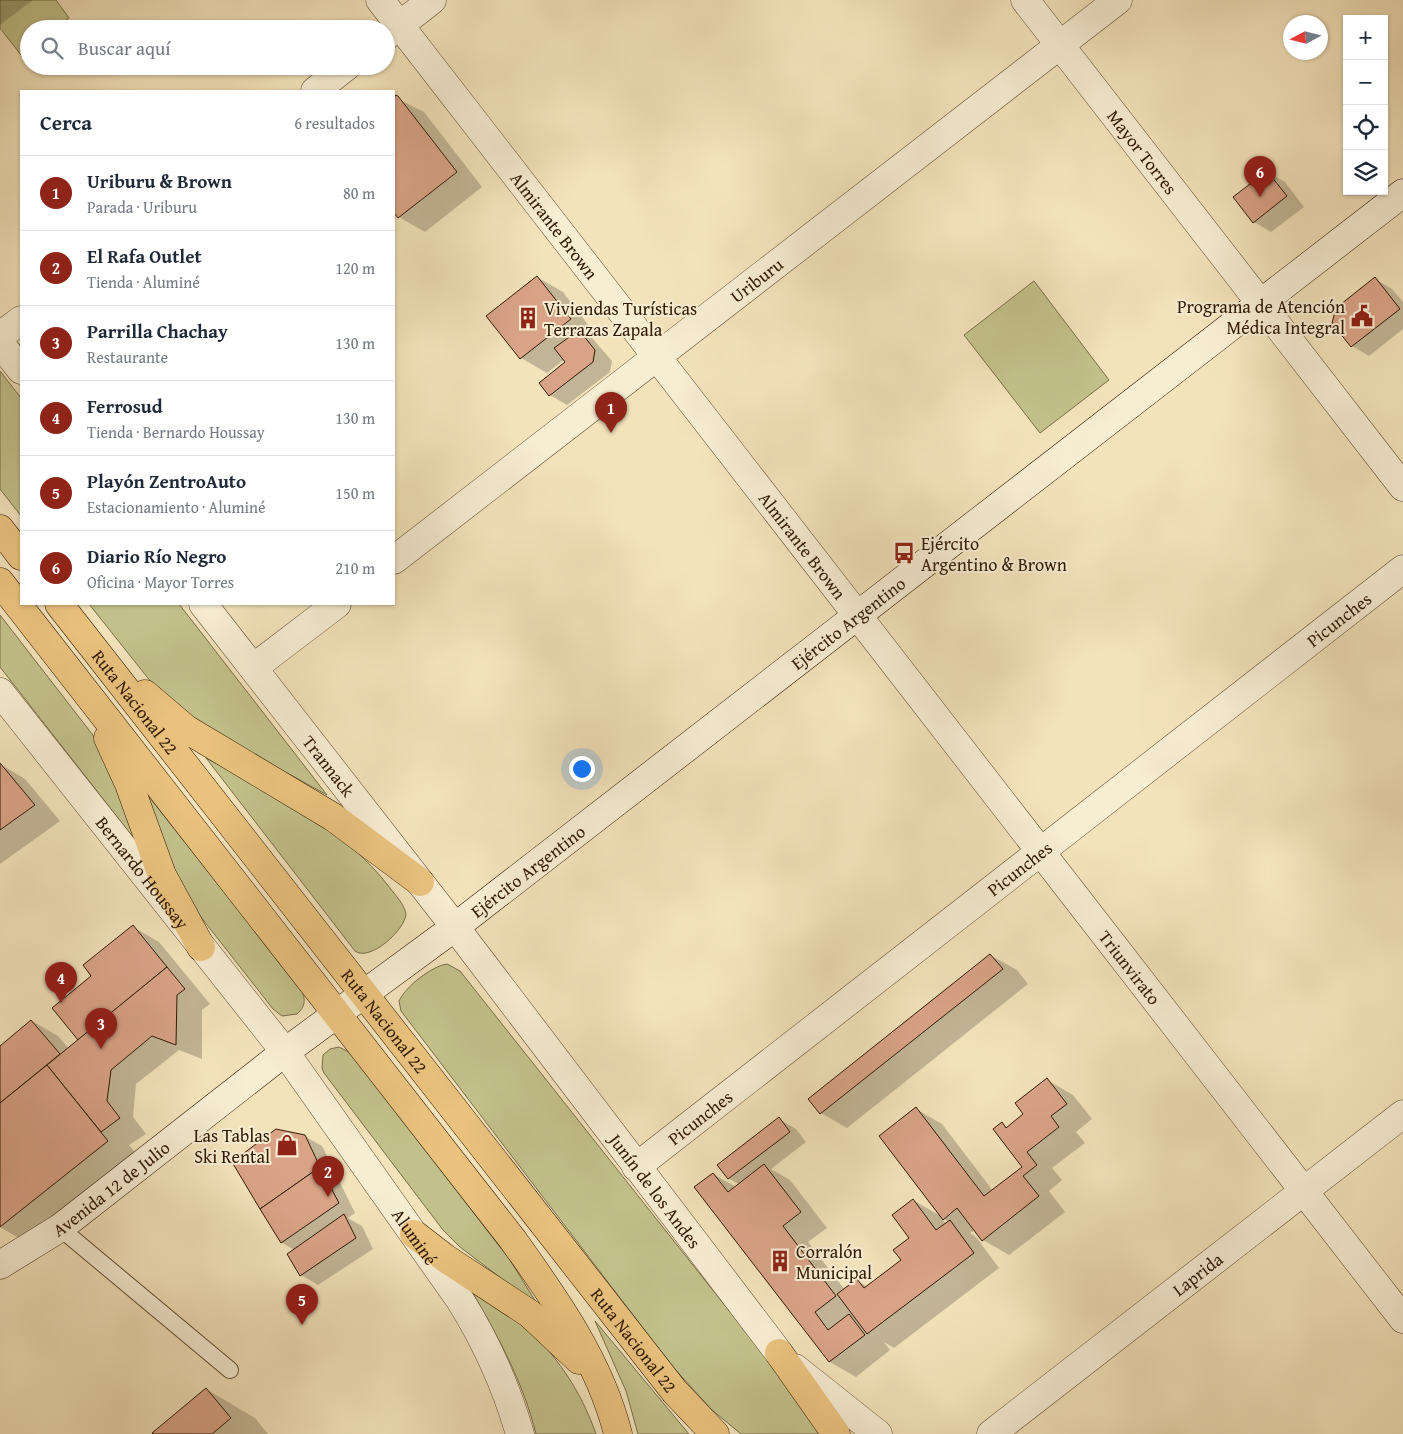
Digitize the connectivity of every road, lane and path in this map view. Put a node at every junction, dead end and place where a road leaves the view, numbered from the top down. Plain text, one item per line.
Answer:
1 (380, 0) edge
2 (432, 0) edge
3 (1025, 0) edge
4 (1118, 0) edge
5 (389, 20) edge
6 (395, 28) edge
7 (395, 32) edge
8 (1060, 45) junction
9 (335, 75) edge
10 (316, 90) edge
11 (1403, 193) edge
12 (1260, 304) junction
13 (20, 321) edge
14 (0, 336) edge
15 (0, 343) edge
16 (657, 356) junction
17 (20, 369) edge
18 (1403, 487) edge
19 (0, 529) edge
20 (20, 555) edge
21 (395, 559) edge
22 (1403, 569) edge
23 (0, 582) edge
24 (60, 605) edge
25 (204, 605) edge
26 (336, 605) edge
27 (858, 615) junction
28 (95, 650) junction
29 (253, 668) junction
30 (82, 688) junction
31 (0, 692) edge
32 (1040, 852) junction
33 (420, 882) junction
34 (455, 927) junction
35 (201, 947) junction
36 (364, 994) junction
37 (337, 1014) junction
38 (285, 1052) junction
39 (1403, 1114) edge
40 (636, 1167) junction
41 (1304, 1191) junction
42 (60, 1228) junction
43 (414, 1234) junction
44 (0, 1264) edge
45 (1403, 1320) edge
46 (779, 1353) junction
47 (230, 1370) dead end
48 (599, 1380) junction
49 (520, 1434) edge
50 (618, 1434) edge
51 (715, 1434) edge
52 (836, 1434) edge
53 (878, 1434) edge
54 (991, 1434) edge

1 - 5 street, Almirante Brown
2 - 6 street
3 - 8 street, Mayor Torres
4 - 8 street, Uriburu
7 - 16 street, Almirante Brown
8 - 12 street, Mayor Torres
8 - 16 street, Uriburu
9 - 10 street
11 - 12 street, Ejército Argentino
12 - 18 street, Mayor Torres
12 - 27 street, Ejército Argentino
13 - 14 street
15 - 17 street
16 - 21 street, Uriburu
16 - 27 street, Almirante Brown
19 - 20 main road
22 - 32 street, Picunches
23 - 30 main road, Ruta Nacional 22
24 - 28 main road, Ruta Nacional 22
25 - 29 street, Trannack
26 - 29 street
27 - 32 street, Triunvirato
27 - 34 street, Ejército Argentino
28 - 33 main road
28 - 36 main road, Ruta Nacional 22
29 - 33 street, Trannack
30 - 35 main road
30 - 37 main road, Ruta Nacional 22
31 - 35 street, Bernardo Houssay
32 - 40 street, Picunches
32 - 41 street, Triunvirato
33 - 34 street, Trannack
34 - 36 street, Ejército Argentino
34 - 40 street, Junín de los Andes
35 - 38 street, Bernardo Houssay
36 - 37 street, Ejército Argentino
36 - 51 main road, Ruta Nacional 22
37 - 38 street, Avenida 12 de Julio
37 - 48 main road, Ruta Nacional 22
38 - 42 street, Avenida 12 de Julio
38 - 43 street, Aluminé
39 - 41 street, Laprida
40 - 46 street, Junín de los Andes
41 - 45 street, Triunvirato
41 - 54 street, Laprida
42 - 44 street, Avenida 12 de Julio
42 - 47 lane
43 - 48 main road
43 - 49 street, Aluminé
46 - 52 main road
46 - 53 street, Junín de los Andes
48 - 50 main road, Ruta Nacional 22

